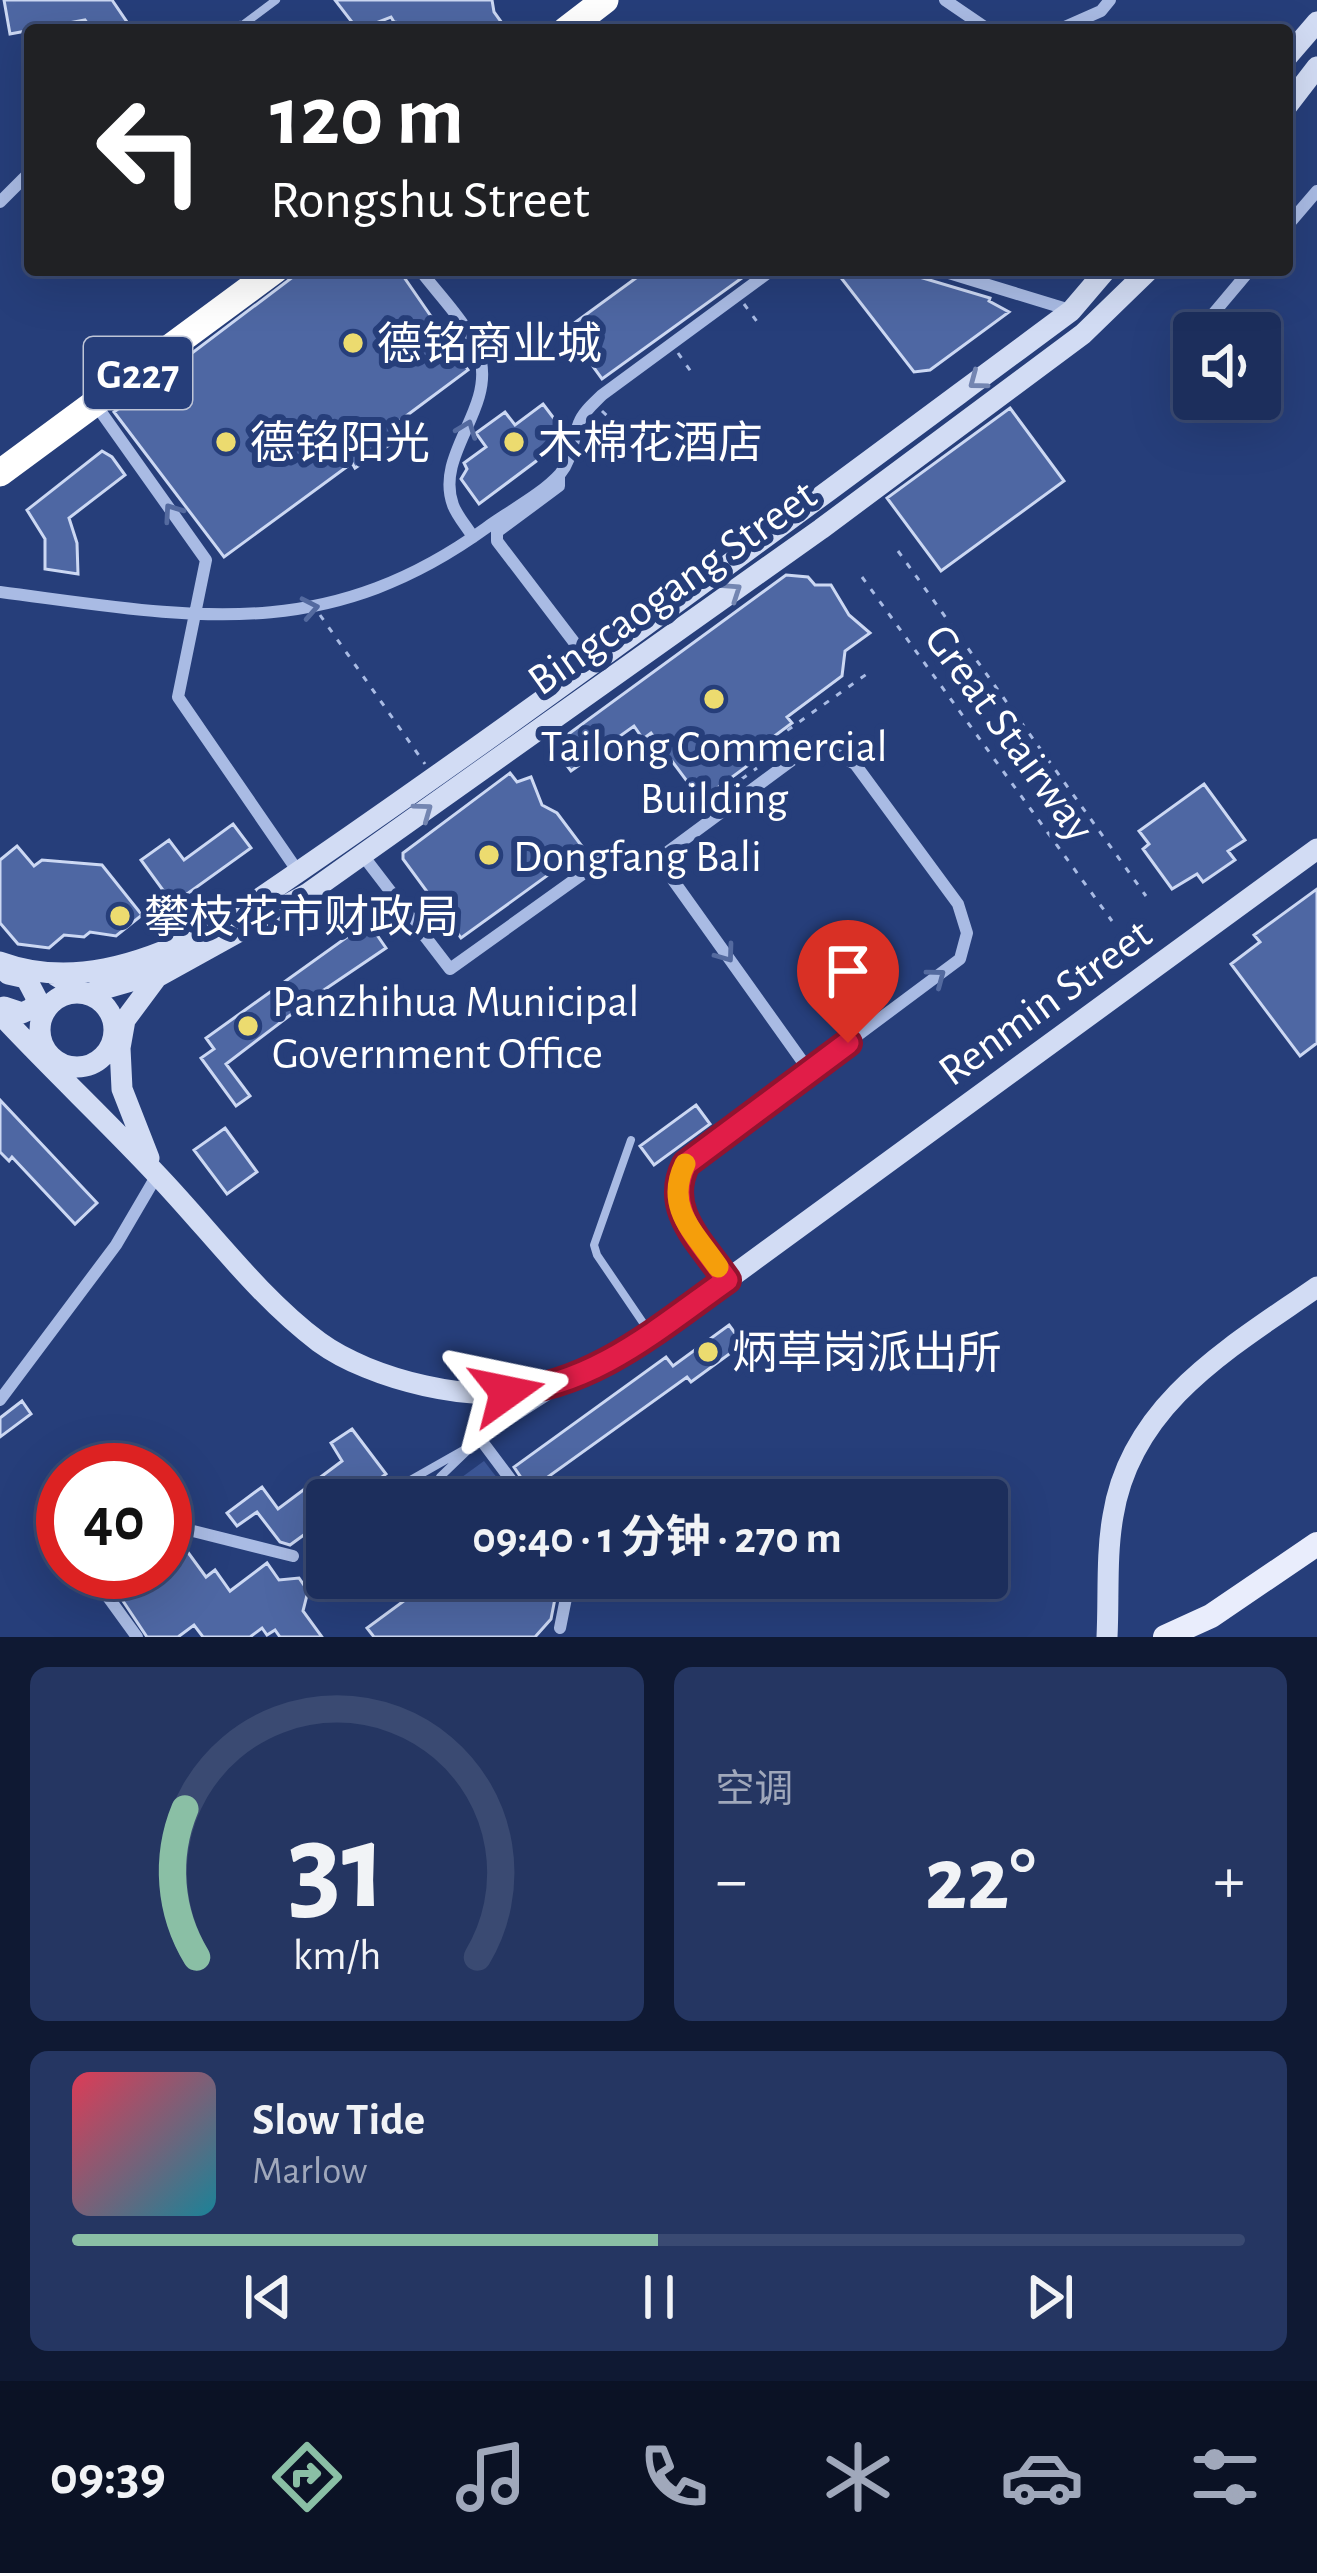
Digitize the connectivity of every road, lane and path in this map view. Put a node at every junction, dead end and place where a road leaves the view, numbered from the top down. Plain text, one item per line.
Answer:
1 (276, 0) edge
2 (605, 0) edge
3 (627, 0) edge
4 (945, 0) edge
5 (1110, 0) edge
6 (1317, 22) edge
7 (245, 24) edge
8 (574, 24) edge
9 (596, 24) edge
10 (980, 24) edge
11 (1072, 24) edge
12 (1293, 50) edge
13 (1317, 68) edge
14 (1293, 98) edge
15 (24, 178) edge
16 (1317, 191) edge
17 (0, 202) edge
18 (1293, 219) edge
19 (244, 276) edge
20 (267, 276) edge
21 (424, 276) edge
22 (764, 276) edge
23 (958, 276) edge
24 (1101, 276) edge
25 (1143, 276) edge
26 (1245, 276) edge
27 (737, 295) junction
28 (1071, 311) junction
29 (1214, 312) edge
30 (760, 327) dead end
31 (671, 344) junction
32 (694, 376) dead end
33 (96, 405) junction
34 (579, 419) junction
35 (621, 430) dead end
36 (5, 467) edge
37 (559, 475) junction
38 (473, 537) junction
39 (898, 551) dead end
40 (862, 577) dead end
41 (0, 592) edge
42 (315, 609) junction
43 (194, 617) junction
44 (871, 670) dead end
45 (596, 672) junction
46 (434, 777) junction
47 (701, 827) junction
48 (356, 847) junction
49 (1317, 849) edge
50 (658, 859) junction
51 (299, 873) junction
52 (1146, 896) dead end
53 (1112, 921) dead end
54 (219, 935) junction
55 (0, 962) edge
56 (0, 972) edge
57 (55, 975) junction
58 (86, 994) junction
59 (1, 1008) edge
60 (116, 1036) junction
61 (51, 1057) junction
62 (810, 1072) junction
63 (122, 1089) junction
64 (100, 1114) junction
65 (131, 1135) junction
66 (632, 1140) dead end
67 (158, 1174) junction
68 (727, 1280) junction
69 (1317, 1288) edge
70 (651, 1334) junction
71 (583, 1374) junction
72 (480, 1394) junction
73 (0, 1400) edge
74 (478, 1442) junction
75 (412, 1479) edge
76 (439, 1479) edge
77 (509, 1479) edge
78 (192, 1531) edge
79 (1317, 1544) edge
80 (306, 1548) edge
81 (293, 1556) junction
82 (306, 1566) edge
83 (109, 1599) edge
84 (566, 1599) edge
85 (560, 1628) dead end
86 (137, 1637) edge
87 (1107, 1637) edge
88 (1165, 1637) edge

1 - 7 lane
2 - 8 highway
3 - 9 highway
4 - 10 street
5 - 11 street
6 - 12 street
13 - 14 street
15 - 17 street
16 - 18 street
19 - 36 highway, G227
20 - 33 highway, G227
38 -> 21 street
22 - 27 street
23 - 28 street
24 - 28 street, Bingcaogang Street
45 -> 25 street, Bingcaogang Street
26 - 29 street
27 - 30 path
27 - 31 street
28 -> 45 street, Bingcaogang Street
31 - 32 path
31 - 34 street
33 - 36 highway, G227
43 -> 33 street
34 - 35 path
34 - 37 street
37 - 38 street
37 - 45 street
38 - 42 street
39 - 52 path, Great Stairway
40 - 53 path, Great Stairway
41 - 43 street
43 -> 42 street
42 - 46 path
43 - 51 street
44 - 47 path
45 - 46 street, Bingcaogang Street
48 -> 45 street, Bingcaogang Street
46 - 48 street, Bingcaogang Street
47 - 50 street
62 -> 47 street
48 - 50 street
48 - 51 street, Bingcaogang Street
48 - 54 street, Bingcaogang Street
49 - 68 street, Renmin Street
50 -> 62 street
51 - 54 street, Bingcaogang Street
54 - 57 street
54 - 58 street
54 - 60 street
55 - 57 street
56 - 59 street
57 - 58 street
58 - 60 street
58 - 61 street
59 - 61 street
59 - 65 street
60 - 61 street
60 - 63 street
60 - 63 street
61 - 64 street
62 - 68 street
63 - 65 street
64 - 65 street
64 - 65 street
65 - 67 street, Renmin Street
66 - 70 lane
67 - 72 street, Renmin Street
67 - 73 street
68 - 70 street, Renmin Street
69 - 87 street
70 - 71 street, Renmin Street
71 - 72 street, Renmin Street
71 - 74 lane
72 - 74 lane
74 - 75 lane
74 - 76 lane
74 - 77 street
78 - 81 street
79 - 88 main road
80 - 81 lane
81 - 82 lane
83 - 86 street
84 - 85 street

